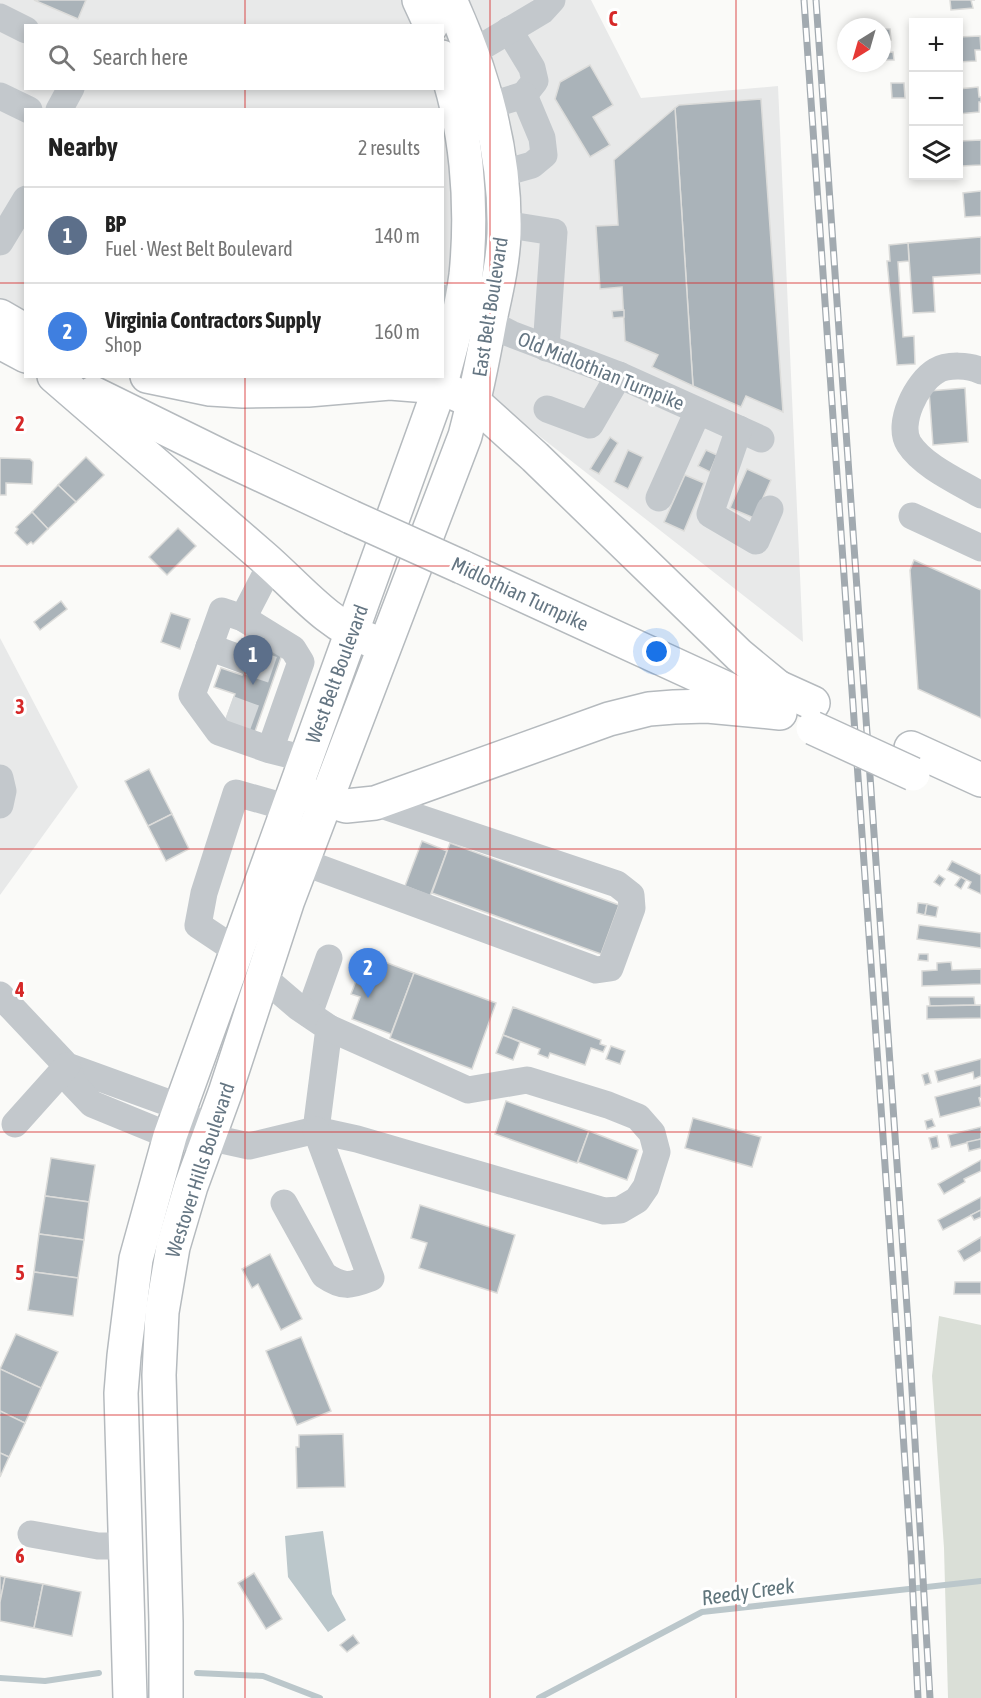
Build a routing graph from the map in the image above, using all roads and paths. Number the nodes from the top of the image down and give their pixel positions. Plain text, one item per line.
1 (419, 0) edge
2 (450, 0) edge
3 (552, 0) edge
4 (0, 17) edge
5 (430, 24) edge
6 (24, 29) edge
7 (509, 30) junction
8 (454, 58) edge
9 (70, 90) edge
10 (524, 95) junction
11 (0, 96) edge
12 (488, 106) junction
13 (25, 108) edge
14 (60, 108) edge
15 (452, 139) edge
16 (500, 174) junction
17 (24, 204) edge
18 (503, 224) junction
19 (12, 234) edge
20 (0, 316) edge
21 (450, 320) edge
22 (490, 323) junction
23 (24, 330) edge
24 (0, 342) edge
25 (546, 348) junction
26 (24, 355) edge
27 (444, 360) edge
28 (981, 370) edge
29 (619, 375) junction
30 (56, 378) edge
31 (66, 378) edge
32 (113, 378) edge
33 (157, 378) edge
34 (441, 378) edge
35 (399, 380) edge
36 (440, 387) junction
37 (474, 402) junction
38 (547, 409) dead end
39 (698, 411) junction
40 (981, 495) edge
41 (659, 498) dead end
42 (354, 508) junction
43 (770, 509) dead end
44 (912, 516) dead end
45 (390, 529) joint
46 (426, 542) joint
47 (981, 549) edge
48 (271, 564) junction
49 (243, 618) junction
50 (351, 633) junction
51 (386, 645) junction
52 (209, 647) junction
53 (247, 661) tunnel mouth
54 (287, 682) junction
55 (192, 695) junction
56 (780, 700) junction
57 (324, 707) junction
58 (229, 709) tunnel mouth
59 (269, 732) junction
60 (306, 759) junction
61 (912, 761) junction
62 (0, 778) edge
63 (981, 780) edge
64 (326, 801) junction
65 (375, 803) junction
66 (0, 805) edge
67 (981, 805) edge
68 (289, 806) junction
69 (303, 862) junction
70 (329, 958) dead end
71 (234, 959) junction
72 (263, 977) junction
73 (0, 995) edge
74 (319, 1021) junction
75 (67, 1066) junction
76 (175, 1121) junction
77 (15, 1124) dead end
78 (316, 1130) junction
79 (208, 1137) junction
80 (284, 1203) dead end
81 (31, 1534) dead end
82 (126, 1546) junction
83 (130, 1698) edge
84 (165, 1698) edge

1 - 5 main road
2 - 8 main road, East Belt Boulevard
3 - 7 street
4 - 6 street
7 - 8 street
7 - 10 street
8 - 12 main road, East Belt Boulevard
8 - 15 main road, East Belt Boulevard
9 - 14 street
10 - 12 street
10 - 16 street
11 - 13 street
12 - 16 main road, East Belt Boulevard
15 - 21 main road, East Belt Boulevard
16 - 18 main road, East Belt Boulevard
17 - 19 street
18 - 22 main road, East Belt Boulevard
18 - 25 street
20 - 23 main road
21 - 22 street, Old Midlothian Turnpike
21 - 27 main road, East Belt Boulevard
22 - 25 street, Old Midlothian Turnpike
22 - 37 main road, East Belt Boulevard
24 - 26 main road
25 - 29 street, Old Midlothian Turnpike
28 - 40 street
29 - 38 street
29 - 39 street, Old Midlothian Turnpike
30 - 48 main road
31 - 42 main road, Midlothian Turnpike
32 - 42 main road, Midlothian Turnpike
33 - 35 main road
34 - 36 main road, East Belt Boulevard
35 - 36 main road
36 - 37 main road
36 - 45 main road, East Belt Boulevard
37 - 46 main road, East Belt Boulevard
37 - 56 main road
39 - 41 street
39 - 43 street, Old Midlothian Turnpike
42 - 56 main road, Midlothian Turnpike
44 - 47 street
45 - 50 main road, West Belt Boulevard
46 - 51 main road, West Belt Boulevard
48 - 49 street
48 - 50 main road
49 - 52 street
49 - 54 street
50 - 51 main road
50 - 57 main road, West Belt Boulevard
51 - 64 main road, West Belt Boulevard
52 - 53 street
52 - 55 street
54 - 57 street
54 - 59 street
55 - 58 street
55 - 59 street
56 - 61 main road, Midlothian Turnpike
56 - 65 main road
57 - 60 main road, West Belt Boulevard
59 - 60 street
60 - 68 main road, West Belt Boulevard
61 - 63 main road, Midlothian Turnpike
61 - 67 main road, Midlothian Turnpike
62 - 66 street
64 - 65 main road
64 - 68 main road
64 - 69 main road, Westover Hills Boulevard
65 - 69 street
68 - 71 main road, Westover Hills Boulevard
68 - 71 street
69 - 72 main road, Westover Hills Boulevard
70 - 74 street
71 - 72 street
71 - 76 main road, Westover Hills Boulevard
72 - 74 street
72 - 79 main road, Westover Hills Boulevard
73 - 75 street
74 - 78 street
74 - 78 street
75 - 76 street
75 - 77 street
76 - 79 street
76 - 82 main road, Westover Hills Boulevard
78 - 79 street
78 - 80 street
79 - 84 main road, Westover Hills Boulevard
81 - 82 street
82 - 83 main road, Westover Hills Boulevard

